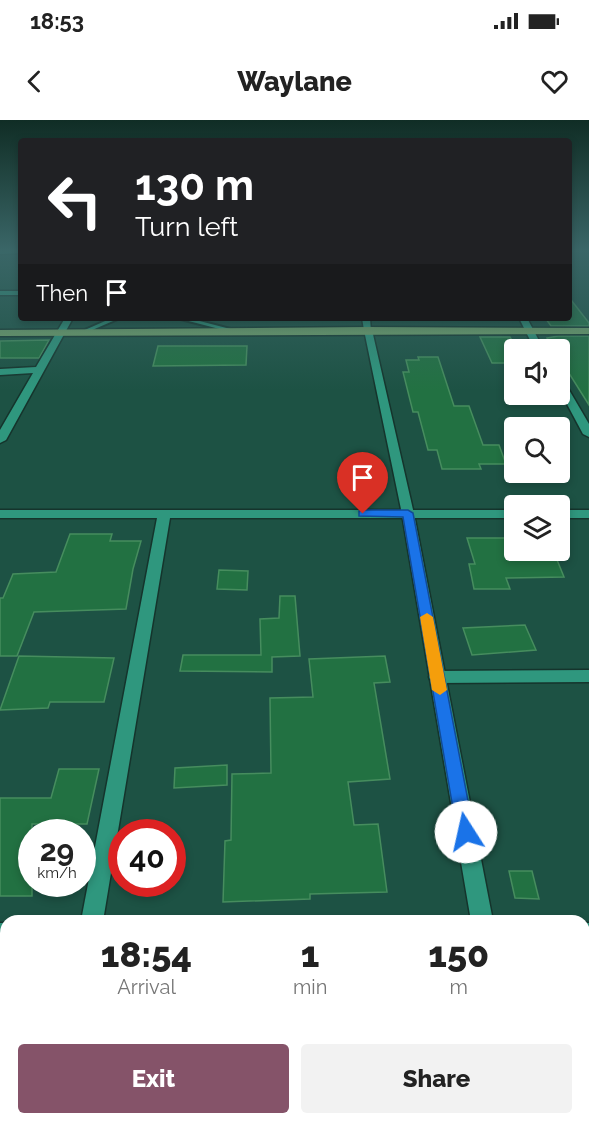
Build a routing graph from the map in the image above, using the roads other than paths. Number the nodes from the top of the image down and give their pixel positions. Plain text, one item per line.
1 (67, 321) edge
2 (110, 321) edge
3 (193, 321) edge
4 (525, 321) edge
5 (367, 324) edge
6 (236, 331) junction
7 (530, 331) junction
8 (589, 331) edge
9 (0, 333) edge
10 (60, 333) junction
11 (81, 333) junction
12 (534, 339) edge
13 (38, 370) junction
14 (0, 372) edge
15 (570, 401) edge
16 (589, 434) edge
17 (0, 440) edge
18 (408, 513) junction
19 (0, 514) edge
20 (164, 514) junction
21 (504, 514) edge
22 (570, 514) edge
23 (589, 514) edge
24 (589, 676) edge
25 (437, 677) junction
26 (93, 915) edge
27 (481, 915) edge

1 - 10 street
2 - 11 lane
3 - 6 lane
4 - 7 street
5 - 6 main road
5 - 7 main road
5 - 18 street
6 - 11 main road
7 - 8 main road
7 - 12 street
9 - 10 main road
10 - 11 main road
10 - 13 street
13 - 14 street
13 - 17 street
15 - 16 street
18 - 20 street
18 - 21 street
18 - 25 street
19 - 20 street
20 - 26 street
22 - 23 street
24 - 25 street
25 - 27 street

